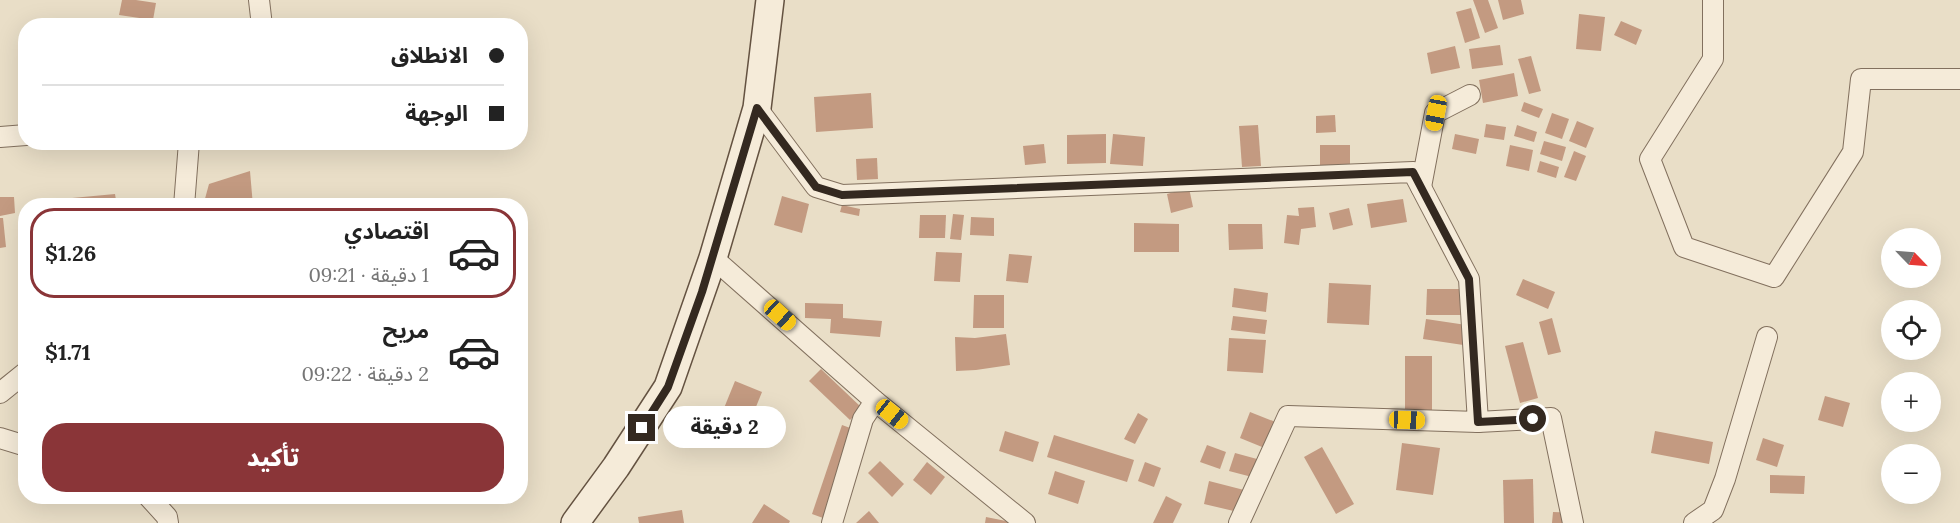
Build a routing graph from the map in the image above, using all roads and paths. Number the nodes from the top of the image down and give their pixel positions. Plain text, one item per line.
1 (259, 0) edge
2 (770, 0) edge
3 (1713, 0) edge
4 (261, 18) edge
5 (1960, 79) edge
6 (1470, 95) dead end
7 (757, 108) junction
8 (18, 136) edge
9 (0, 137) edge
10 (188, 150) edge
11 (1421, 187) junction
12 (185, 198) edge
13 (713, 258) junction
14 (1767, 337) dead end
15 (18, 378) edge
16 (0, 393) edge
17 (875, 401) junction
18 (1478, 422) junction
19 (0, 438) edge
20 (18, 444) edge
21 (155, 504) edge
22 (168, 523) edge
23 (574, 523) edge
24 (832, 523) edge
25 (1025, 523) edge
26 (1239, 523) edge
27 (1573, 523) edge
28 (1694, 523) edge

1 - 4 street
2 - 7 street
3 - 5 street
6 - 11 street
7 - 11 street
7 - 13 street
8 - 9 street
10 - 12 street
11 - 18 street
13 - 17 street
13 - 23 street
14 - 28 street
15 - 16 street
17 - 24 street
17 - 25 street
18 - 26 street
18 - 27 street
19 - 20 street
21 - 22 street

